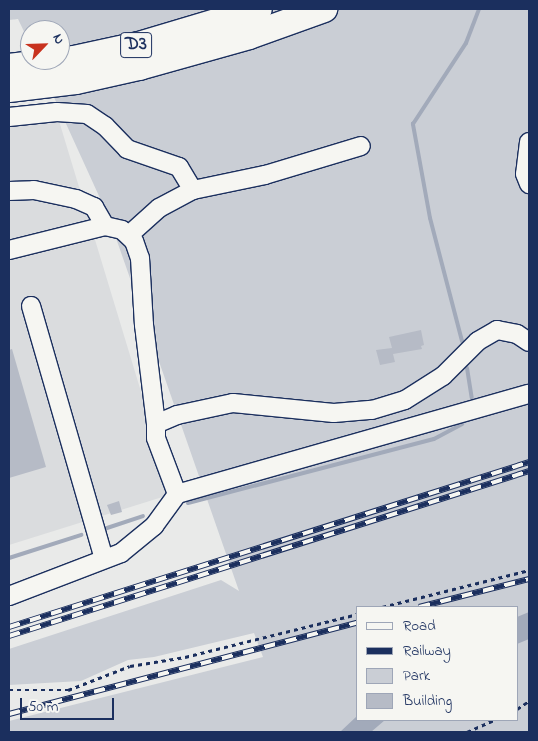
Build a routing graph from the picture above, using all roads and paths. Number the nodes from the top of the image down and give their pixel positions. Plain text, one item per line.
1 (259, 9) edge
2 (324, 9) edge
3 (9, 67) edge
4 (9, 89) edge
5 (9, 117) edge
6 (529, 142) edge
7 (361, 146) dead end
8 (529, 184) edge
9 (193, 190) junction
10 (9, 191) edge
11 (105, 226) junction
12 (129, 235) junction
13 (9, 250) edge
14 (31, 306) dead end
15 (529, 342) edge
16 (529, 394) edge
17 (156, 424) junction
18 (178, 494) junction
19 (104, 559) junction
20 (529, 570) edge
21 (9, 596) edge
22 (386, 606) edge
23 (356, 614) edge
24 (9, 690) edge
25 (529, 701) edge
26 (518, 708) edge
27 (492, 721) edge
28 (467, 732) edge

1 - 3 highway, D3
2 - 4 highway, D3
5 - 9 street
6 - 8 street
7 - 9 street
9 - 12 street
10 - 11 street
11 - 12 street
11 - 13 street
12 - 17 street
14 - 19 street
15 - 17 street
16 - 18 street
17 - 18 street
18 - 19 street
19 - 21 street
20 - 22 path
23 - 24 path
25 - 26 path
27 - 28 path

